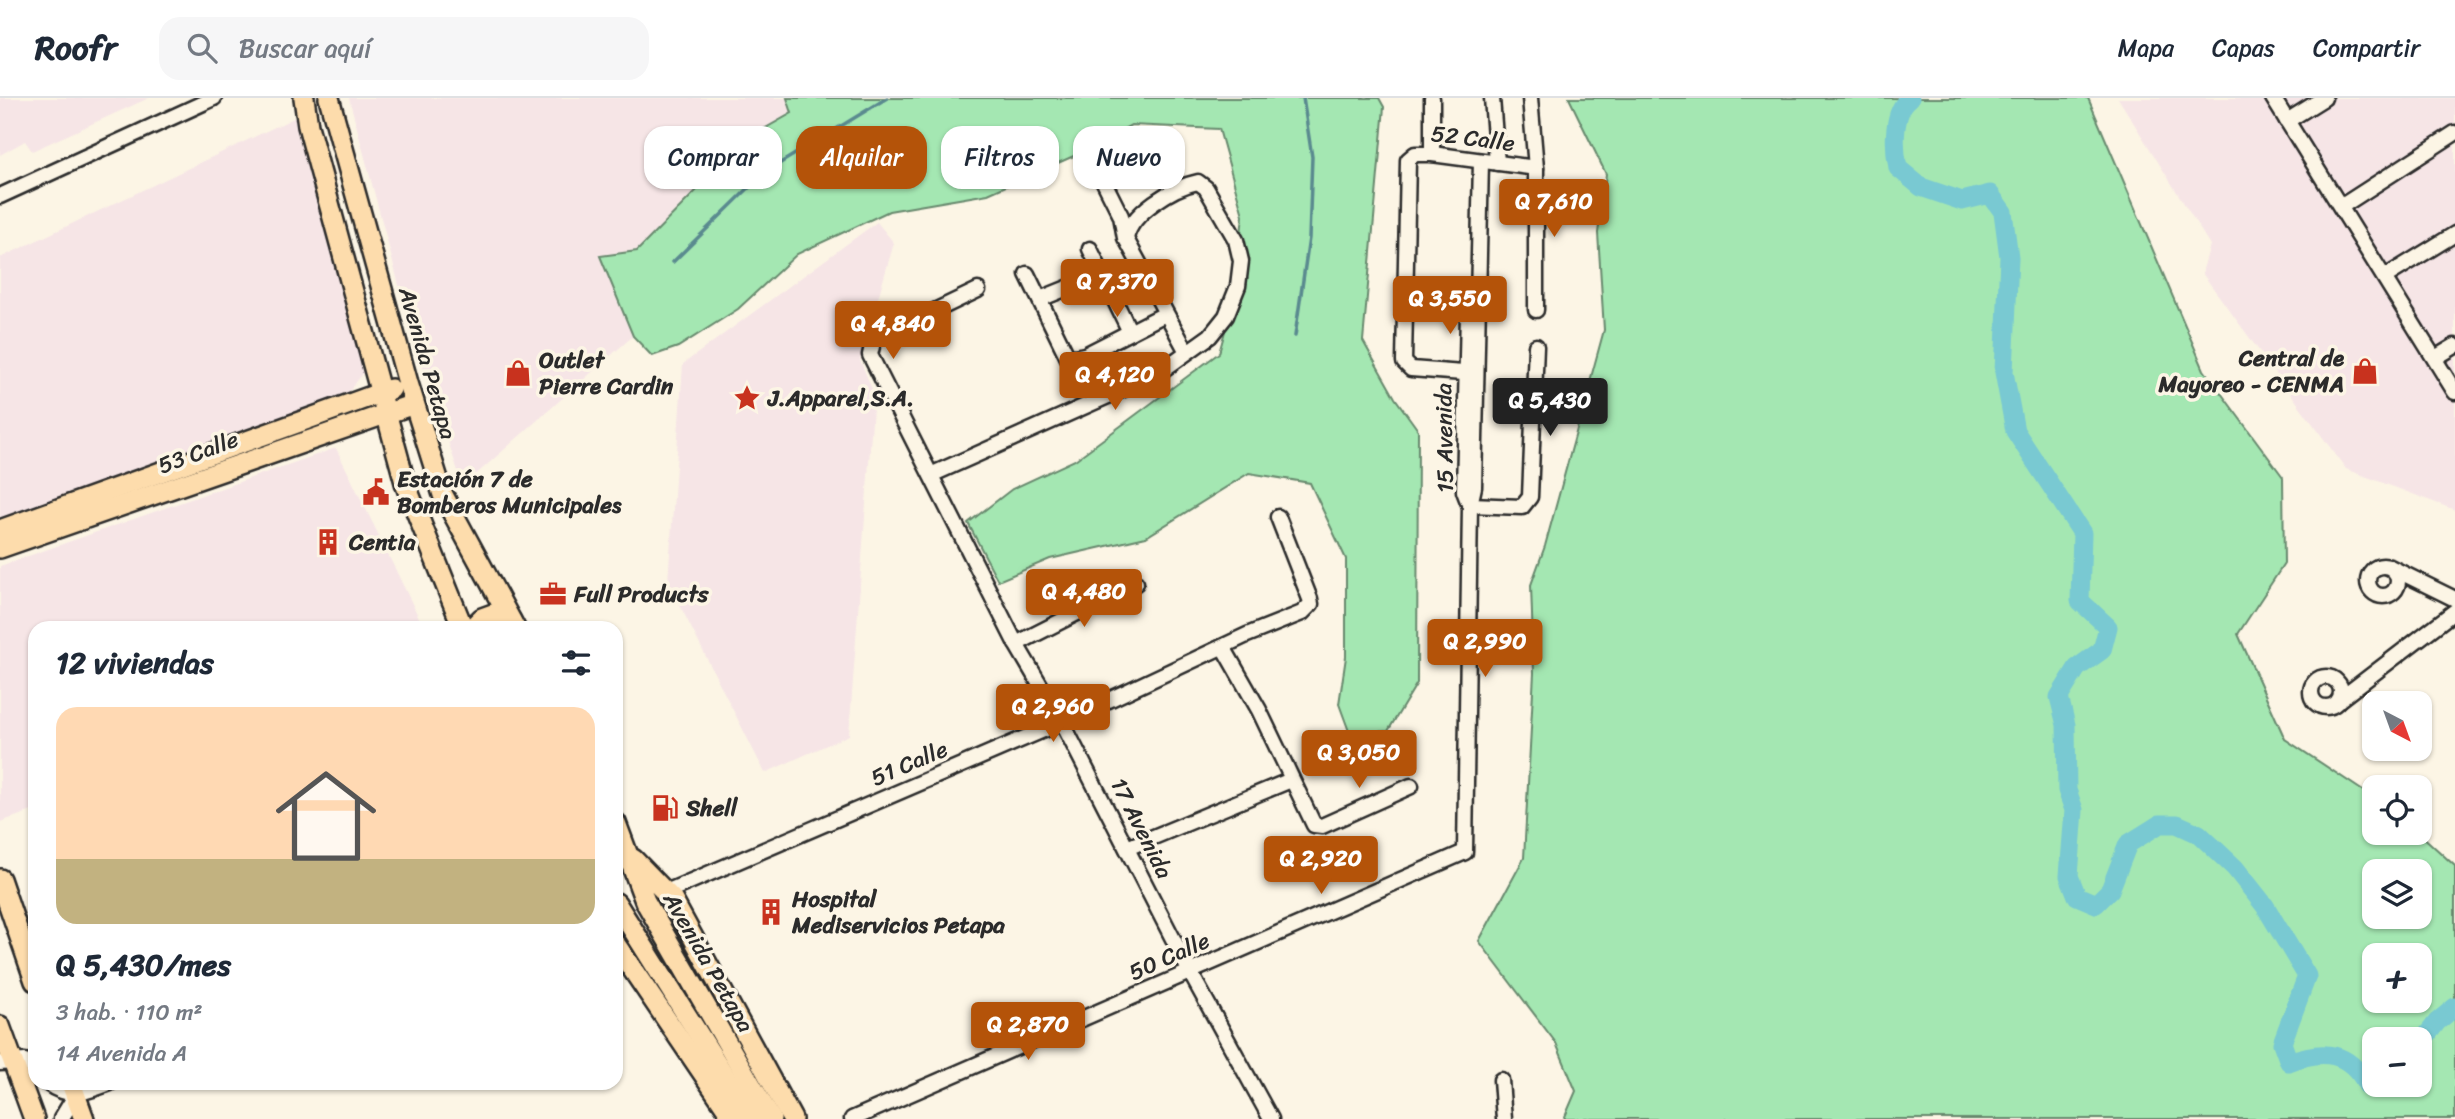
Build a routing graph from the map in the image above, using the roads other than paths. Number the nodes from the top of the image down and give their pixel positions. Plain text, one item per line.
1 (214, 98) edge
2 (304, 98) edge
3 (329, 98) edge
4 (1432, 98) edge
5 (1492, 98) edge
6 (1530, 98) edge
7 (2273, 98) edge
8 (2324, 98) edge
9 (2287, 121) junction
10 (2455, 133) edge
11 (1432, 154) junction
12 (1476, 160) junction
13 (1497, 163) junction
14 (1536, 168) junction
15 (1108, 189) edge
16 (0, 195) edge
17 (2342, 206) junction
18 (2455, 234) edge
19 (1126, 239) junction
20 (1090, 248) dead end
21 (1027, 274) dead end
22 (1102, 274) junction
23 (2385, 277) junction
24 (978, 290) dead end
25 (1040, 299) junction
26 (1536, 310) dead end
27 (1165, 314) junction
28 (1130, 332) junction
29 (1536, 346) dead end
30 (2455, 346) edge
31 (1187, 352) junction
32 (1085, 355) junction
33 (2435, 358) junction
34 (1471, 374) junction
35 (408, 383) junction
36 (2455, 392) edge
37 (1107, 396) junction
38 (382, 402) junction
39 (414, 404) junction
40 (933, 474) junction
41 (1470, 505) junction
42 (1278, 517) dead end
43 (0, 530) edge
44 (0, 548) edge
45 (2390, 567) dead end
46 (1136, 583) dead end
47 (2455, 599) edge
48 (2455, 611) edge
49 (460, 621) edge
50 (479, 621) edge
51 (507, 621) edge
52 (511, 621) edge
53 (1016, 644) junction
54 (1223, 647) junction
55 (2339, 700) dead end
56 (1062, 722) junction
57 (1292, 780) junction
58 (1411, 786) dead end
59 (623, 839) edge
60 (1127, 848) junction
61 (1465, 852) joint
62 (631, 858) junction
63 (0, 879) edge
64 (666, 892) junction
65 (651, 908) dead end
66 (623, 914) edge
67 (625, 923) dead end
68 (623, 955) edge
69 (28, 961) edge
70 (1190, 972) junction
71 (0, 1027) edge
72 (6, 1062) edge
73 (28, 1064) edge
74 (1501, 1080) dead end
75 (73, 1090) edge
76 (73, 1090) edge
77 (734, 1117) edge
78 (34, 1119) edge
79 (61, 1119) edge
80 (84, 1119) edge
81 (752, 1119) edge
82 (771, 1119) edge
83 (783, 1119) edge
84 (792, 1119) edge
85 (852, 1119) edge
86 (1271, 1119) edge
87 (1504, 1119) edge

1 - 16 street
2 - 38 main road
3 - 35 main road, Avenida Petapa
4 - 11 street
5 - 13 street
6 - 14 street
7 - 9 street
8 - 9 street
9 - 17 street
10 - 17 street
11 - 12 street, 52 Calle
11 - 34 street, 52 Calle
12 - 13 street, 52 Calle
12 - 34 street, 15 Avenida
13 - 14 street, 52 Calle
14 - 26 street
15 - 19 street
17 - 23 street
18 - 23 street
19 - 27 street
19 - 31 street
20 - 22 street
21 - 25 street
22 - 25 street
22 - 28 street
23 - 33 street
24 - 40 street, 17 Avenida
25 - 32 street
27 - 28 street
27 - 31 street
28 - 32 street
29 - 41 street
30 - 33 street
31 - 37 street
32 - 37 street
33 - 36 street
34 - 41 street, 15 Avenida
35 - 38 main road, 53 Calle
35 - 39 main road, Avenida Petapa
37 - 40 street
38 - 39 main road, 53 Calle
38 - 43 main road, 53 Calle
38 - 44 main road, 53 Calle
38 - 49 main road
39 - 52 main road, Avenida Petapa
40 - 53 street, 17 Avenida
41 - 61 street, 15 Avenida
42 - 54 street, 51 Calle
45 - 47 street
46 - 53 street
48 - 55 street
50 - 51 main road
53 - 56 street, 17 Avenida
54 - 56 street, 51 Calle
54 - 57 street
56 - 60 street, 17 Avenida
56 - 64 street, 51 Calle
57 - 58 street
57 - 60 street
59 - 62 main road, Avenida Petapa
60 - 70 street, 17 Avenida
61 - 70 street, 50 Calle
62 - 64 main road
62 - 82 main road, Avenida Petapa
63 - 69 main road
64 - 84 main road
65 - 83 main road
66 - 81 main road, Avenida Petapa
67 - 77 main road
68 - 77 main road
70 - 85 street, 50 Calle
70 - 86 street, 17 Avenida
71 - 72 main road
72 - 73 street
72 - 78 main road
74 - 87 street
75 - 79 street
76 - 80 main road

